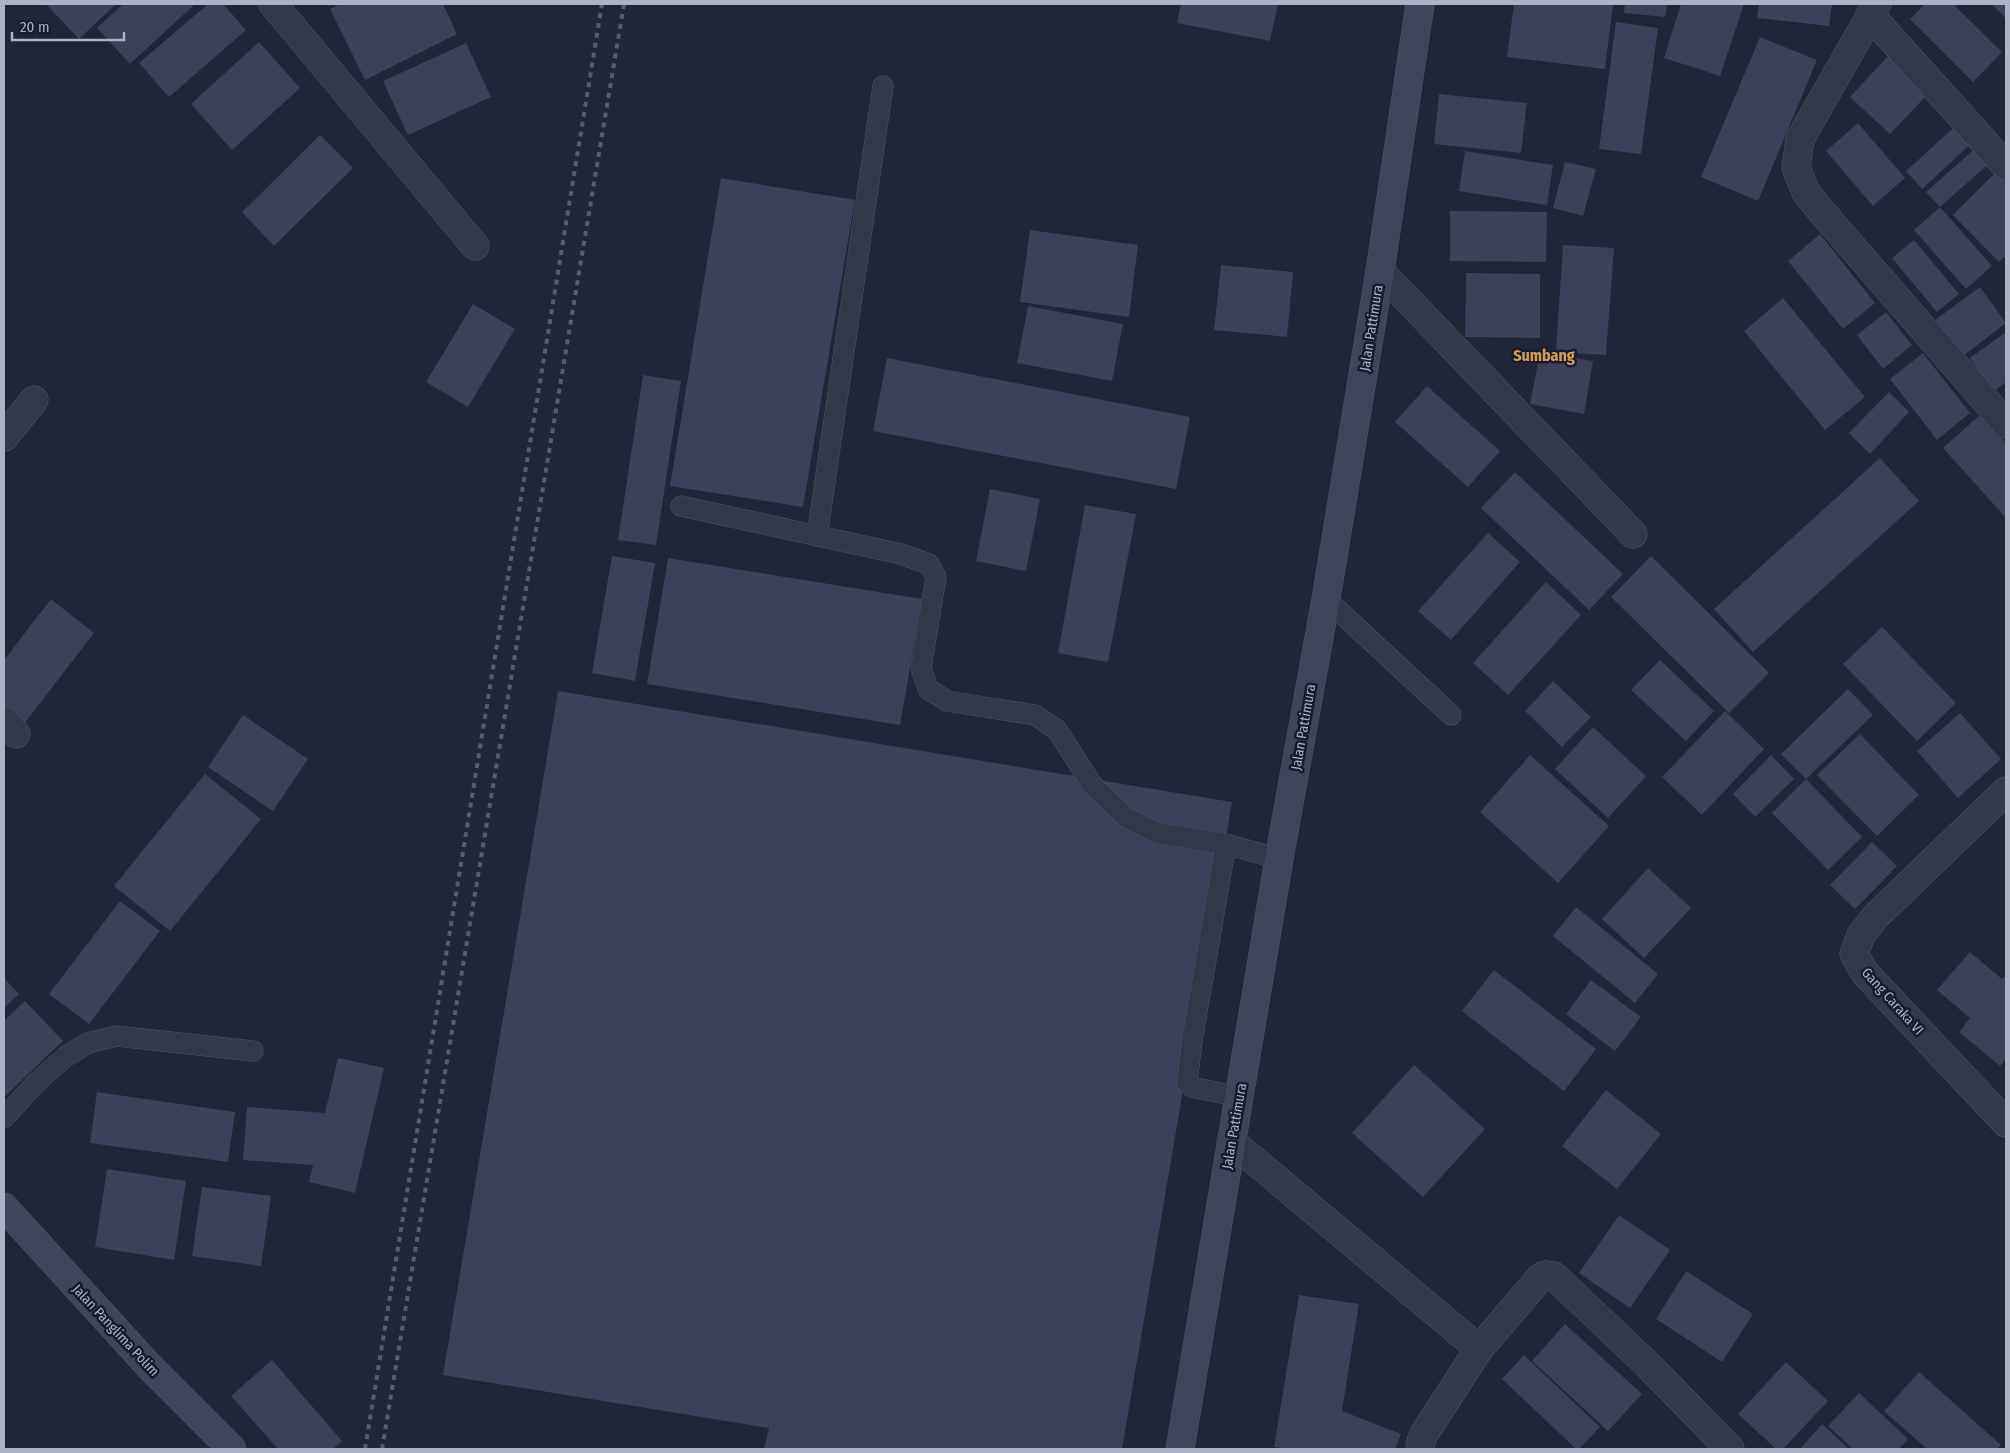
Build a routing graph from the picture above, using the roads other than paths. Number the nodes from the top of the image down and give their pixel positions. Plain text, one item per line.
1 (274, 4) edge
2 (1420, 4) edge
3 (1873, 9) edge
4 (883, 86) dead end
5 (2006, 166) edge
6 (475, 246) dead end
7 (1380, 271) junction
8 (34, 400) dead end
9 (2006, 424) edge
10 (4, 437) edge
11 (681, 506) dead end
12 (1633, 534) dead end
13 (817, 536) junction
14 (1326, 599) junction
15 (1451, 715) dead end
16 (2006, 791) edge
17 (1226, 844) junction
18 (1279, 859) junction
19 (253, 1051) dead end
20 (1240, 1097) junction
21 (4, 1118) edge
22 (2006, 1123) edge
23 (1232, 1141) junction
24 (4, 1206) edge
25 (1479, 1349) junction
26 (232, 1449) edge
27 (1180, 1449) edge
28 (1420, 1449) edge
29 (1730, 1449) edge

1 - 6 street
2 - 7 street, Jalan Pattimura
3 - 5 street
3 - 9 street
4 - 13 lane
7 - 12 street
7 - 14 street, Jalan Pattimura
8 - 10 street
11 - 13 lane
13 - 17 lane
14 - 15 lane
14 - 18 street, Jalan Pattimura
16 - 22 street, Gang Caraka VI
17 - 18 lane
17 - 20 lane
18 - 20 street, Jalan Pattimura
19 - 21 lane
20 - 23 street, Jalan Pattimura
23 - 25 street
23 - 27 street, Jalan Pattimura
24 - 26 street, Jalan Panglima Polim
25 - 28 street
25 - 29 street

